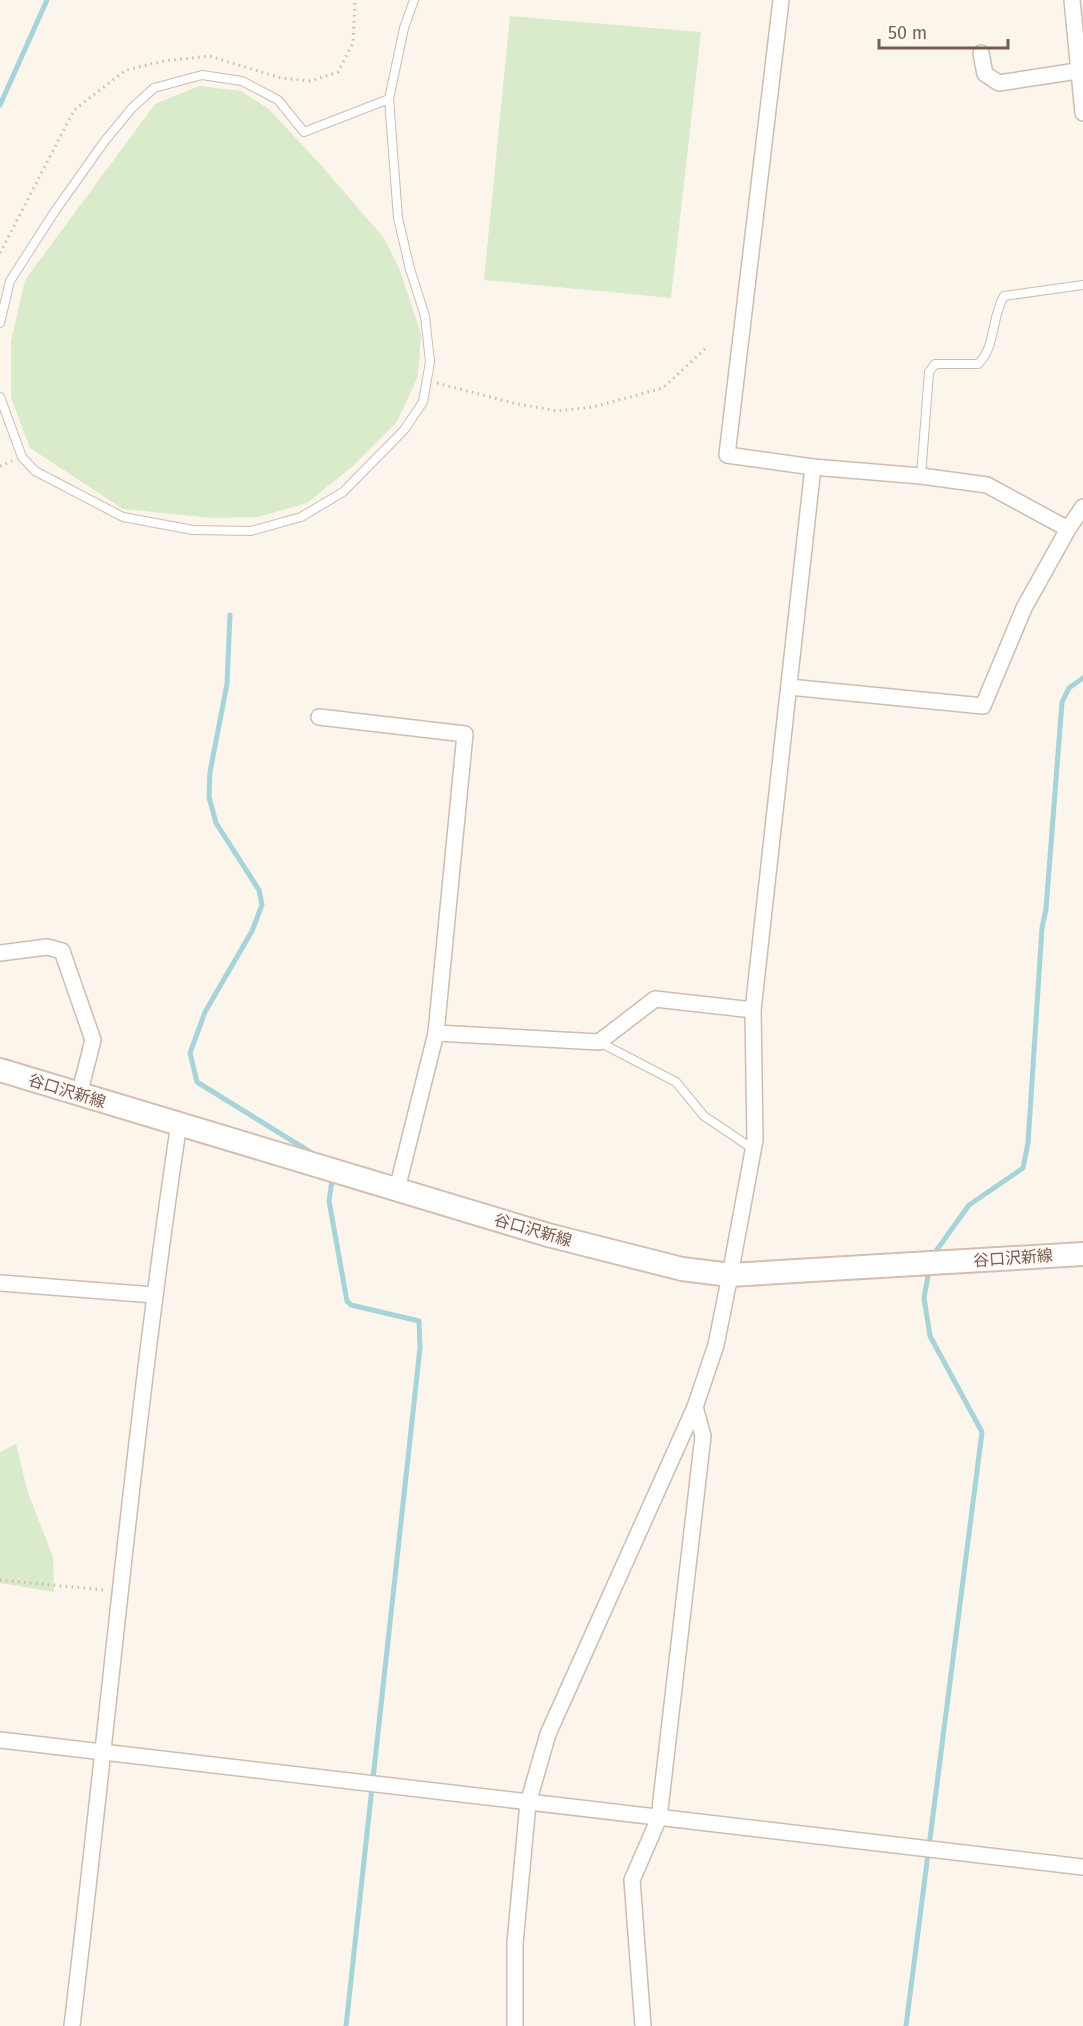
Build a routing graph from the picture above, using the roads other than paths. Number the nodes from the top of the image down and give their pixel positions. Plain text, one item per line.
1 (414, 0) edge
2 (781, 0) edge
3 (1072, 0) edge
4 (981, 53) dead end
5 (1077, 71) junction
6 (389, 99) junction
7 (1083, 113) edge
8 (1083, 285) edge
9 (0, 323) edge
10 (0, 397) edge
11 (813, 467) junction
12 (921, 476) junction
13 (1083, 510) edge
14 (1068, 529) junction
15 (789, 687) junction
16 (319, 717) dead end
17 (0, 953) edge
18 (753, 1010) junction
19 (436, 1033) junction
20 (599, 1042) junction
21 (0, 1070) edge
22 (79, 1095) junction
23 (179, 1124) junction
24 (753, 1149) junction
25 (397, 1189) junction
26 (1083, 1254) edge
27 (730, 1275) junction
28 (0, 1283) edge
29 (154, 1295) junction
30 (695, 1407) junction
31 (0, 1740) edge
32 (105, 1753) junction
33 (528, 1803) junction
34 (659, 1818) junction
35 (1083, 1867) edge
36 (72, 2026) edge
37 (514, 2026) edge
38 (643, 2026) edge

1 - 6 lane
2 - 11 street
3 - 5 street
4 - 5 street
5 - 7 street
6 - 9 lane
6 - 10 lane
8 - 12 lane
11 - 12 street
11 - 15 street
12 - 14 street
13 - 14 street
14 - 15 street
15 - 18 street
16 - 19 street
17 - 22 street
18 - 20 street
18 - 24 street
19 - 20 street
19 - 25 street
20 - 24 lane
21 - 22 main road, 谷口沢新線
22 - 23 main road, 谷口沢新線
23 - 25 main road, 谷口沢新線
23 - 29 street
24 - 27 street
25 - 27 main road, 谷口沢新線
26 - 27 main road, 谷口沢新線
27 - 30 street
28 - 29 street
29 - 32 street
30 - 33 street
30 - 34 street
31 - 32 street
32 - 33 street
32 - 36 street
33 - 34 street
33 - 37 street
34 - 35 street
34 - 38 street

